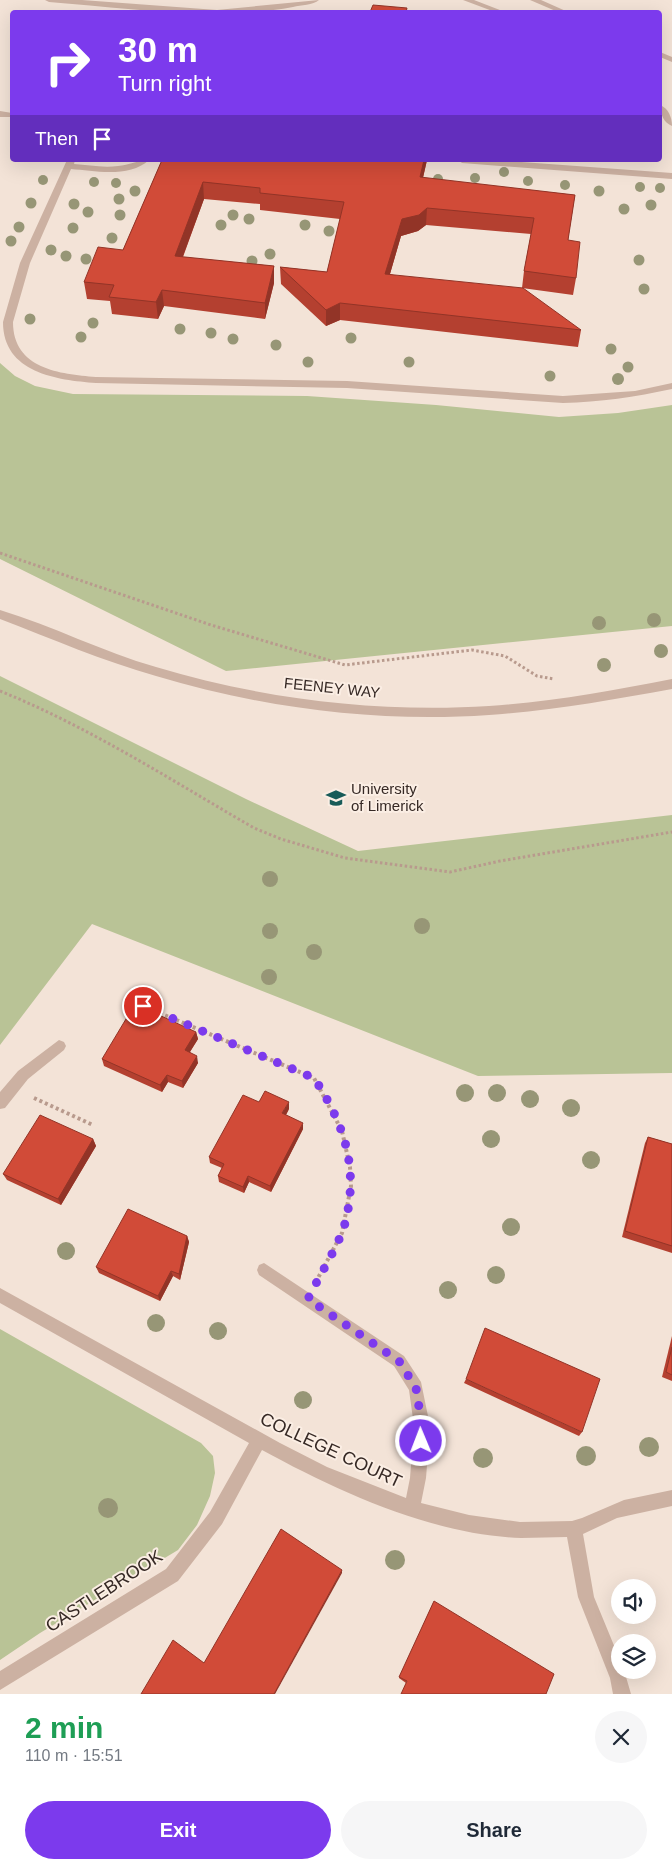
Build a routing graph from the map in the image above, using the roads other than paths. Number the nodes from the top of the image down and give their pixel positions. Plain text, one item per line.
1 (49, 0) edge
2 (315, 0) edge
3 (468, 0) edge
4 (534, 0) edge
5 (144, 10) edge
6 (241, 10) edge
7 (496, 10) edge
8 (559, 10) edge
9 (662, 112) edge
10 (672, 123) edge
11 (142, 162) edge
12 (488, 162) edge
13 (70, 163) edge
14 (672, 176) edge
15 (672, 386) edge
16 (0, 614) edge
17 (672, 684) edge
18 (59, 1046) dead end
19 (0, 1103) edge
20 (264, 1270) dead end
21 (0, 1295) edge
22 (259, 1441) junction
23 (672, 1498) edge
24 (412, 1509) junction
25 (574, 1529) junction
26 (0, 1681) edge
27 (622, 1694) edge

1 - 5 street
2 - 6 street
3 - 7 street
4 - 8 street
9 - 10 street
11 - 13 street
12 - 14 street
13 - 15 street
16 - 17 street, FEENEY WAY
18 - 19 street
20 - 24 street
21 - 22 street, COLLEGE COURT
22 - 24 street, COLLEGE COURT
22 - 26 street, CASTLEBROOK
23 - 25 street, COLLEGE COURT
24 - 25 street, COLLEGE COURT
25 - 27 street

